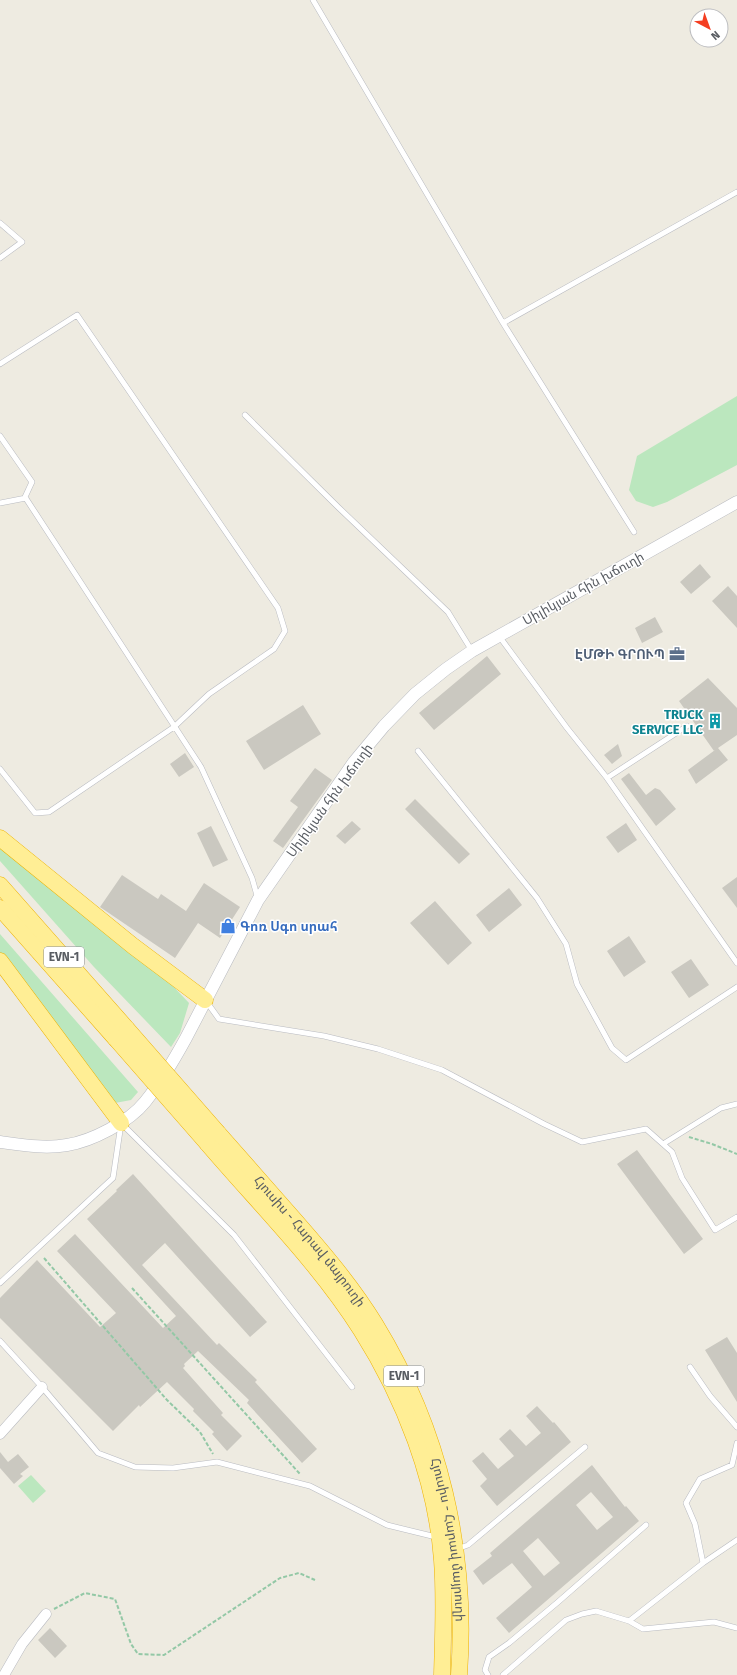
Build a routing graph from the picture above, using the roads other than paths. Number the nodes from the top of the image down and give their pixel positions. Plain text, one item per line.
1 (313, 0) edge
2 (737, 192) edge
3 (0, 223) edge
4 (0, 258) edge
5 (503, 323) junction
6 (0, 364) edge
7 (245, 415) dead end
8 (0, 436) edge
9 (26, 498) junction
10 (737, 502) edge
11 (0, 503) edge
12 (634, 532) dead end
13 (499, 635) junction
14 (472, 651) junction
15 (687, 726) dead end
16 (174, 727) junction
17 (418, 751) dead end
18 (0, 769) edge
19 (606, 778) junction
20 (0, 838) edge
21 (0, 885) edge
22 (258, 900) junction
23 (0, 908) edge
24 (0, 961) edge
25 (737, 963) edge
26 (737, 987) edge
27 (205, 1000) junction
28 (121, 1034) junction
29 (737, 1104) edge
30 (121, 1123) junction
31 (0, 1142) edge
32 (663, 1144) junction
33 (229, 1157) junction
34 (737, 1217) edge
35 (0, 1283) edge
36 (0, 1341) edge
37 (690, 1367) dead end
38 (42, 1387) junction
39 (352, 1387) dead end
40 (737, 1427) edge
41 (0, 1434) edge
42 (737, 1443) edge
43 (585, 1447) dead end
44 (646, 1525) dead end
45 (439, 1538) junction
46 (737, 1540) edge
47 (456, 1549) junction
48 (703, 1563) junction
49 (46, 1614) road end
50 (629, 1621) junction
51 (737, 1628) edge
52 (443, 1637) junction
53 (4, 1675) edge
54 (434, 1675) edge
55 (442, 1675) edge
56 (459, 1675) edge
57 (488, 1675) edge
58 (503, 1675) edge

1 - 5 lane
2 - 5 lane
3 - 4 lane
5 - 12 lane
6 - 16 lane
7 - 14 lane
8 - 9 lane
9 - 11 lane
9 - 16 lane
10 - 13 street, Սիլիկյան հին խճուղի
13 - 14 street, Սիլիկյան հին խճուղի
13 - 19 lane
14 - 22 street, Սիլիկյան հին խճուղի
15 - 19 lane
16 - 18 lane
16 - 22 lane
17 - 26 lane
19 - 25 lane
20 - 27 highway
21 - 28 highway, Հյուսիս - Հարավ մայրուղի / EVN-1
22 - 27 street, Սիլիկյան հին խճուղի
23 - 28 highway, Հյուսիս - Հարավ մայրուղի / EVN-1
24 - 30 highway
27 - 30 street, Սիլիկյան հին խճուղի
27 - 32 lane
28 - 33 highway, Հյուսիս - Հարավ մայրուղի / EVN-1, bridge
29 - 32 lane
30 - 31 street, Սիլիկյան հին խճուղի
30 - 35 lane
30 - 39 lane
32 - 34 lane
33 - 45 highway, Հյուսիս - Հարավ մայրուղի / EVN-1
33 - 47 highway, Հյուսիս - Հարավ մայրուղի / EVN-1
36 - 38 lane
37 - 40 lane
38 - 41 street
38 - 45 lane
42 - 48 lane
43 - 47 lane
44 - 57 lane
45 - 52 highway, Հյուսիս - Հարավ մայրուղի / EVN-1
46 - 48 lane
47 - 56 highway, Հյուսիս - Հարավ մայրուղի / EVN-1
48 - 50 lane
49 - 53 street
50 - 51 lane
50 - 58 lane
52 - 54 highway
52 - 55 highway, Հյուսիս - Հարավ մայրուղի / EVN-1

